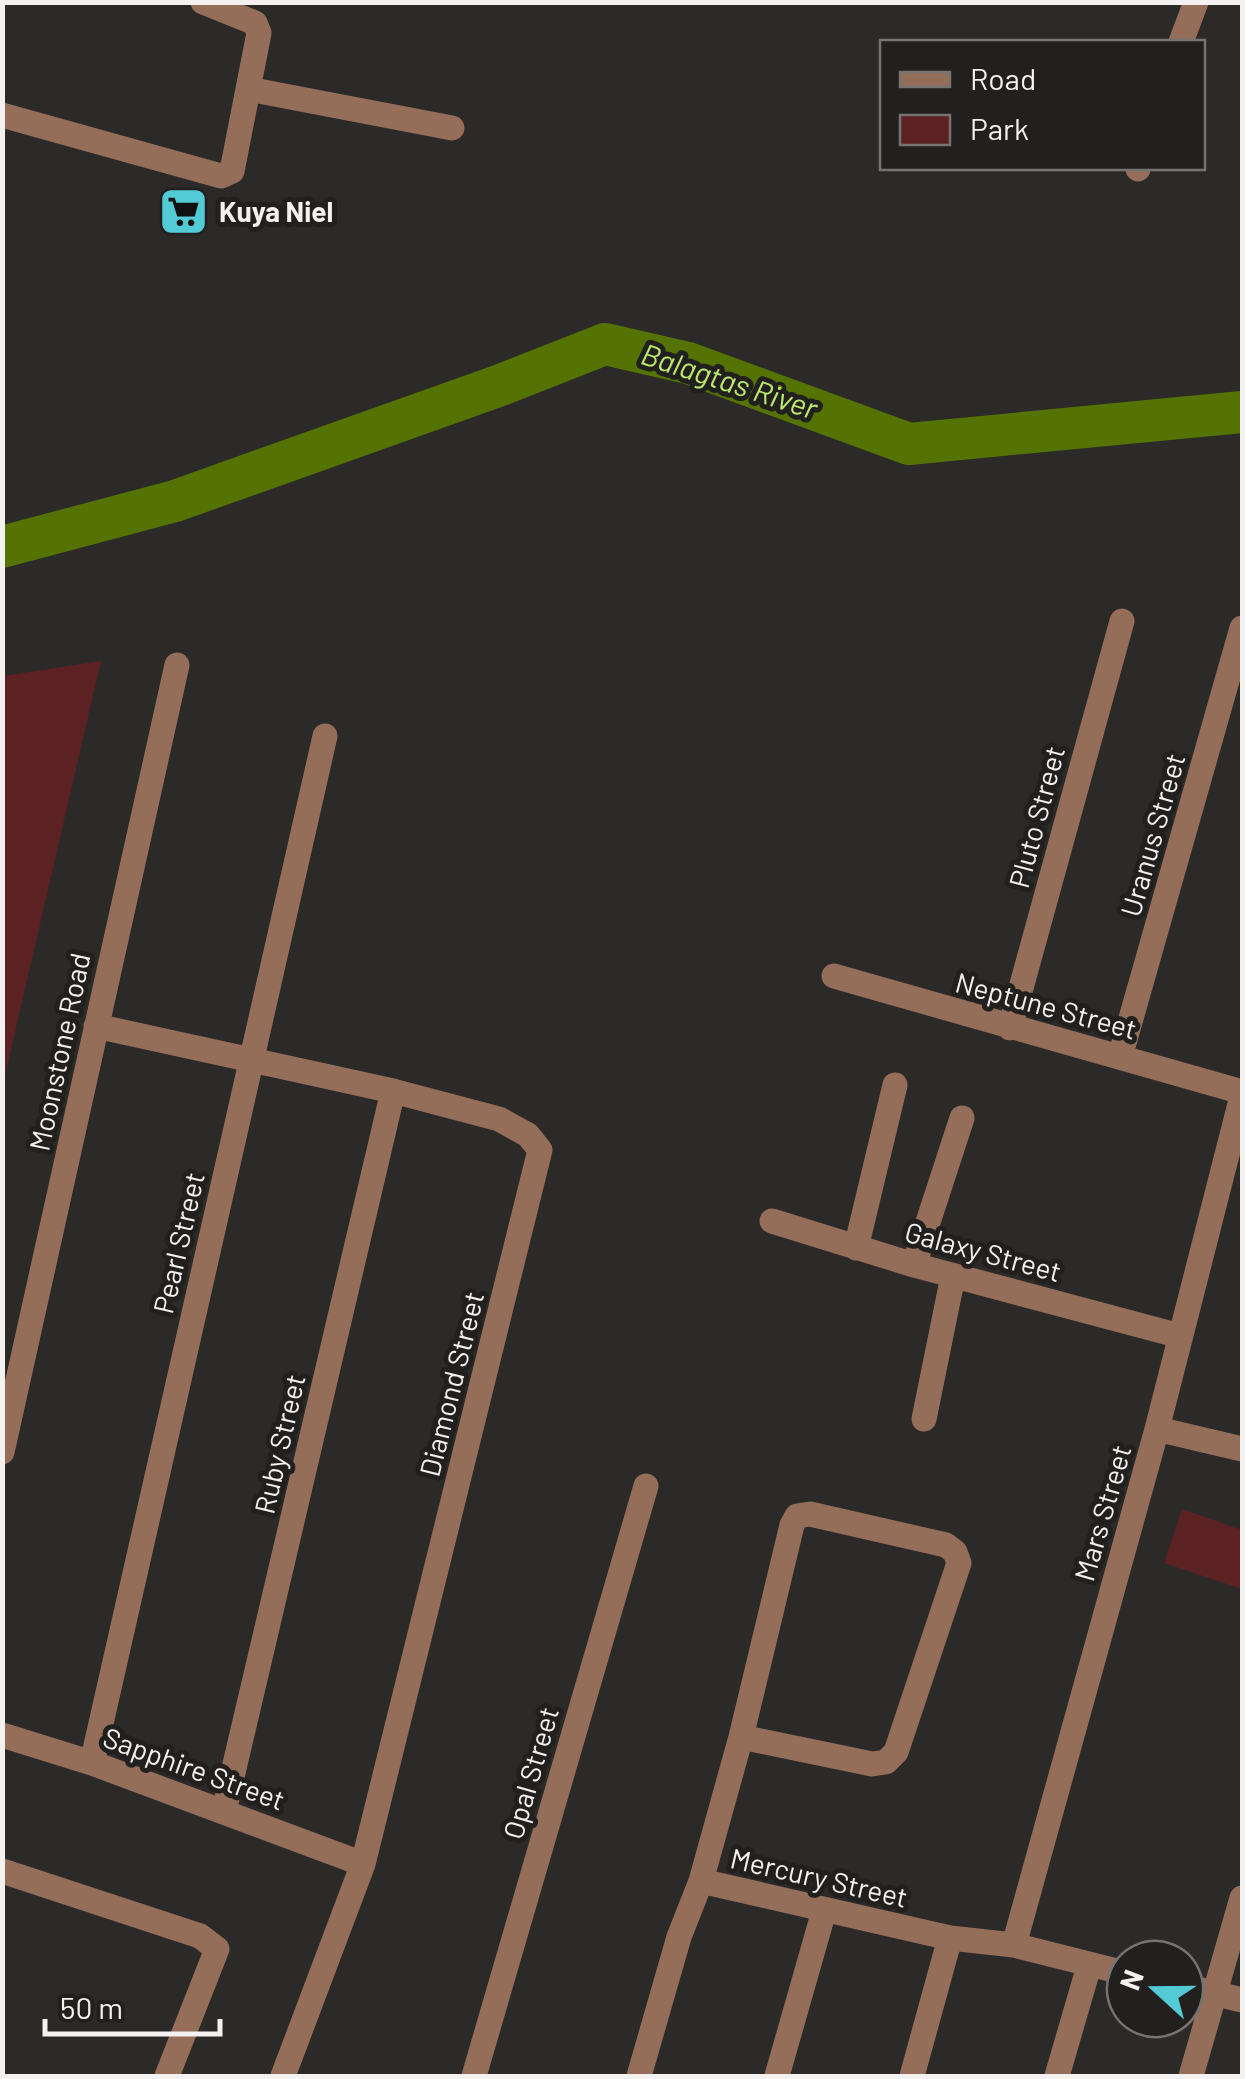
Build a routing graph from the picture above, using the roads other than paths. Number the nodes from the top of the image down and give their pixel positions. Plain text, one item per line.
1 (203, 2) edge
2 (1196, 2) edge
3 (1183, 40) edge
4 (248, 89) junction
5 (2, 114) edge
6 (452, 128) dead end
7 (1122, 621) dead end
8 (1242, 628) edge
9 (177, 665) dead end
10 (325, 736) dead end
11 (834, 976) dead end
12 (96, 1026) junction
13 (1010, 1028) junction
14 (1120, 1057) junction
15 (251, 1062) junction
16 (895, 1085) dead end
17 (393, 1091) junction
18 (1242, 1094) edge
19 (962, 1118) dead end
20 (772, 1221) dead end
21 (856, 1248) junction
22 (914, 1266) junction
23 (953, 1276) junction
24 (1180, 1336) junction
25 (924, 1419) dead end
26 (1157, 1430) junction
27 (1242, 1449) edge
28 (2, 1452) edge
29 (646, 1486) dead end
30 (2, 1734) edge
31 (741, 1737) junction
32 (92, 1763) junction
33 (224, 1812) junction
34 (362, 1864) junction
35 (2, 1871) edge
36 (701, 1881) junction
37 (1242, 1898) edge
38 (824, 1912) junction
39 (950, 1938) junction
40 (1014, 1945) junction
41 (1089, 1966) junction
42 (1105, 1969) edge
43 (1205, 1990) edge
44 (1214, 1992) junction
45 (1242, 2000) edge
46 (168, 2076) edge
47 (283, 2076) edge
48 (474, 2076) edge
49 (639, 2076) edge
50 (777, 2076) edge
51 (912, 2076) edge
52 (1057, 2076) edge
53 (1192, 2076) edge

1 - 4 street
2 - 3 street
4 - 5 street
4 - 6 street
7 - 13 street, Pluto Street
8 - 14 street, Uranus Street
9 - 12 street, Moonstone Road
10 - 15 street, Pearl Street
11 - 13 street, Neptune Street
12 - 15 street, Diamond Street
12 - 28 street, Moonstone Road
13 - 14 street, Neptune Street
14 - 18 street, Neptune Street
15 - 17 street, Diamond Street
15 - 32 street, Pearl Street
16 - 21 street
17 - 33 street, Ruby Street
17 - 34 street, Diamond Street
18 - 24 street, Mars Street
19 - 22 street
20 - 21 street, Galaxy Street
21 - 22 street, Galaxy Street
22 - 23 street, Galaxy Street
23 - 24 street, Galaxy Street
23 - 25 street
24 - 26 street, Mars Street
26 - 27 street
26 - 40 street, Mars Street
29 - 48 street, Opal Street
30 - 32 street, Sapphire Street
31 - 31 street
31 - 36 street
32 - 33 street, Sapphire Street
33 - 34 street, Sapphire Street
34 - 47 street, Diamond Street
35 - 46 street
36 - 38 street, Mercury Street
36 - 49 street, Mercury Street
37 - 44 street
38 - 39 street, Mercury Street
38 - 50 street
39 - 40 street, Mercury Street
39 - 51 street
40 - 41 street, Mercury Street
41 - 42 street, Mercury Street
41 - 52 street
43 - 44 street
44 - 45 street
44 - 53 street

